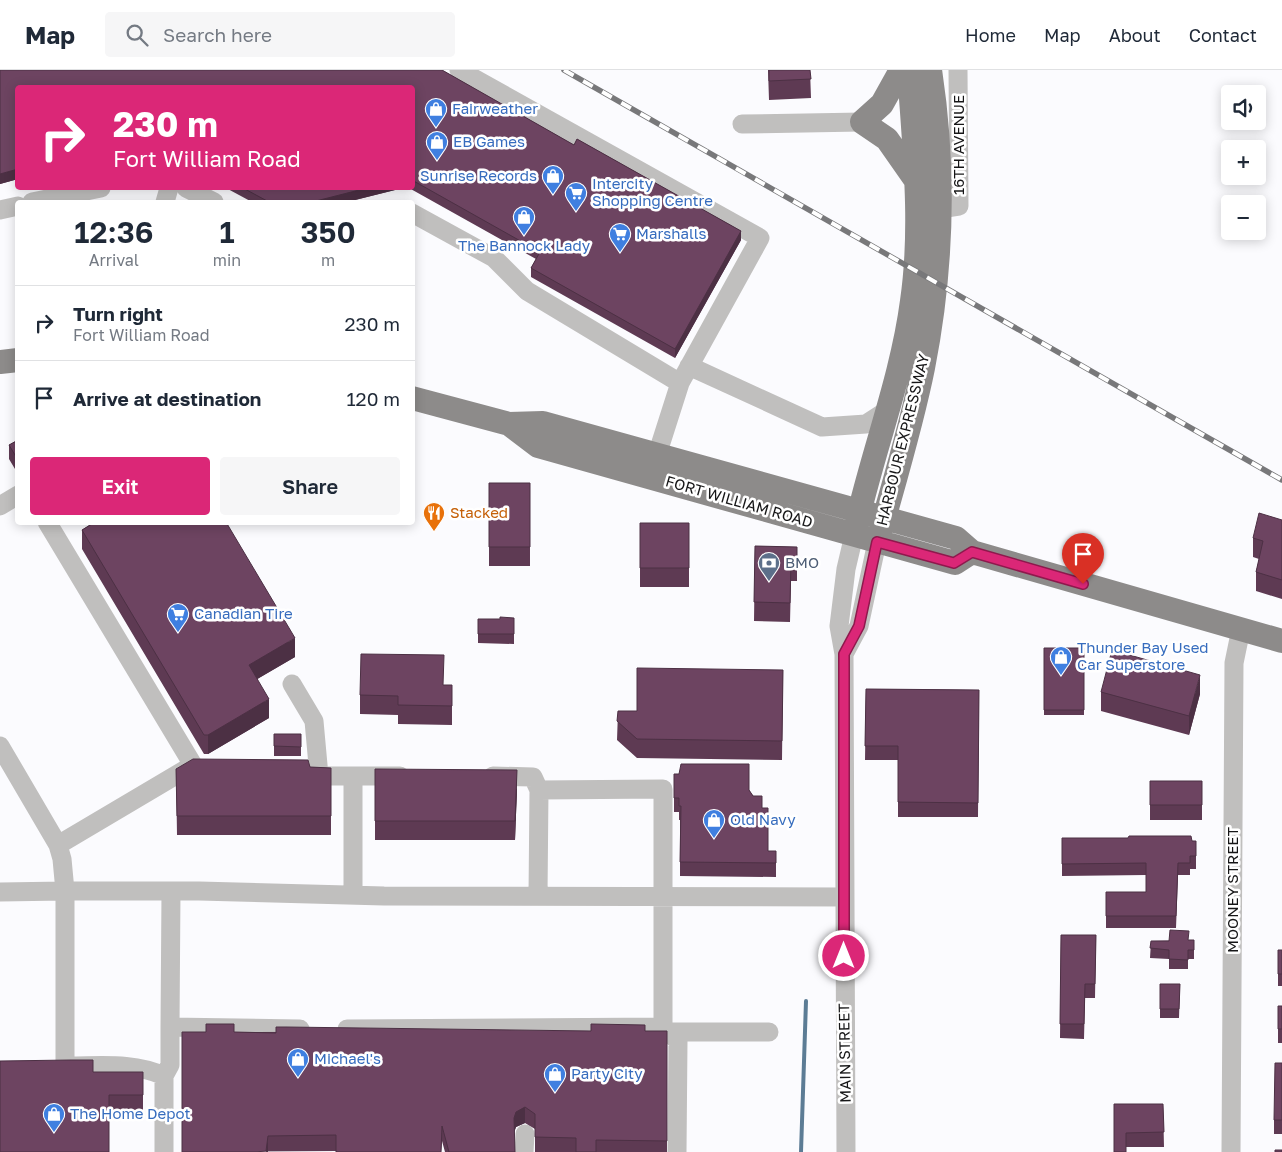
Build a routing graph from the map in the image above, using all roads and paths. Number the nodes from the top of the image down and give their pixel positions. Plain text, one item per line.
1 (459, 70) edge
2 (901, 70) edge
3 (908, 70) edge
4 (930, 70) edge
5 (958, 70) edge
6 (862, 122) junction
7 (742, 124) dead end
8 (915, 179) junction
9 (91, 190) edge
10 (190, 190) edge
11 (42, 200) edge
12 (210, 200) edge
13 (15, 207) edge
14 (939, 208) junction
15 (0, 210) edge
16 (916, 213) junction
17 (415, 215) edge
18 (15, 360) edge
19 (0, 362) edge
20 (684, 374) junction
21 (415, 399) edge
22 (886, 411) junction
23 (510, 424) junction
24 (657, 455) junction
25 (15, 497) edge
26 (0, 506) edge
27 (860, 509) junction
28 (884, 517) junction
29 (49, 525) edge
30 (854, 535) junction
31 (877, 542) junction
32 (972, 552) junction
33 (1241, 629) junction
34 (1282, 641) edge
35 (844, 654) junction
36 (292, 684) dead end
37 (0, 746) edge
38 (192, 766) junction
39 (212, 766) edge
40 (298, 768) edge
41 (318, 768) junction
42 (353, 776) junction
43 (421, 776) edge
44 (478, 776) edge
45 (540, 790) junction
46 (58, 845) junction
47 (65, 891) junction
48 (171, 891) junction
49 (0, 892) edge
50 (353, 896) junction
51 (538, 896) junction
52 (663, 897) junction
53 (844, 897) junction
54 (170, 1027) junction
55 (666, 1030) junction
56 (769, 1032) dead end
57 (164, 1076) junction
58 (164, 1152) edge
59 (677, 1152) edge
60 (846, 1152) edge
61 (1232, 1152) edge

1 - 20 street
2 - 6 main road
3 - 8 main road, HARBOUR EXPRESSWAY
4 - 14 main road, HARBOUR EXPRESSWAY
5 - 14 street, 16TH AVENUE
6 - 7 street
6 - 8 main road
8 - 16 main road, HARBOUR EXPRESSWAY
9 - 11 street
10 - 12 street
13 - 15 street
14 - 16 street, 16TH AVENUE
14 - 28 main road, HARBOUR EXPRESSWAY
16 - 22 main road, HARBOUR EXPRESSWAY
17 - 20 street
18 - 19 main road
20 - 22 street
20 - 24 street
21 - 23 main road, FORT WILLIAM ROAD
22 - 27 main road, HARBOUR EXPRESSWAY
23 - 24 main road, FORT WILLIAM ROAD
23 - 30 main road, FORT WILLIAM ROAD
24 - 27 main road, FORT WILLIAM ROAD
25 - 26 street
27 - 28 main road, FORT WILLIAM ROAD
27 - 30 main road, HARBOUR EXPRESSWAY
28 - 31 main road, HARBOUR EXPRESSWAY
28 - 32 main road, FORT WILLIAM ROAD
29 - 38 street
30 - 31 main road, FORT WILLIAM ROAD
30 - 35 street, MAIN STREET
31 - 32 main road, FORT WILLIAM ROAD
31 - 35 street, MAIN STREET
32 - 33 main road, FORT WILLIAM ROAD
33 - 34 main road, FORT WILLIAM ROAD
33 - 61 street, MOONEY STREET
35 - 53 street, MAIN STREET
36 - 41 street
37 - 46 street
38 - 39 street
38 - 46 street
40 - 41 street
41 - 42 street
42 - 43 street
42 - 50 street
44 - 45 street
45 - 51 street
45 - 52 street
46 - 47 street
47 - 48 street
47 - 49 street
47 - 57 street
48 - 50 street
48 - 54 street
50 - 51 street
51 - 52 street
52 - 53 street
52 - 55 street
53 - 60 street, MAIN STREET
54 - 55 street
54 - 57 street
55 - 56 street
55 - 59 street
57 - 58 street

